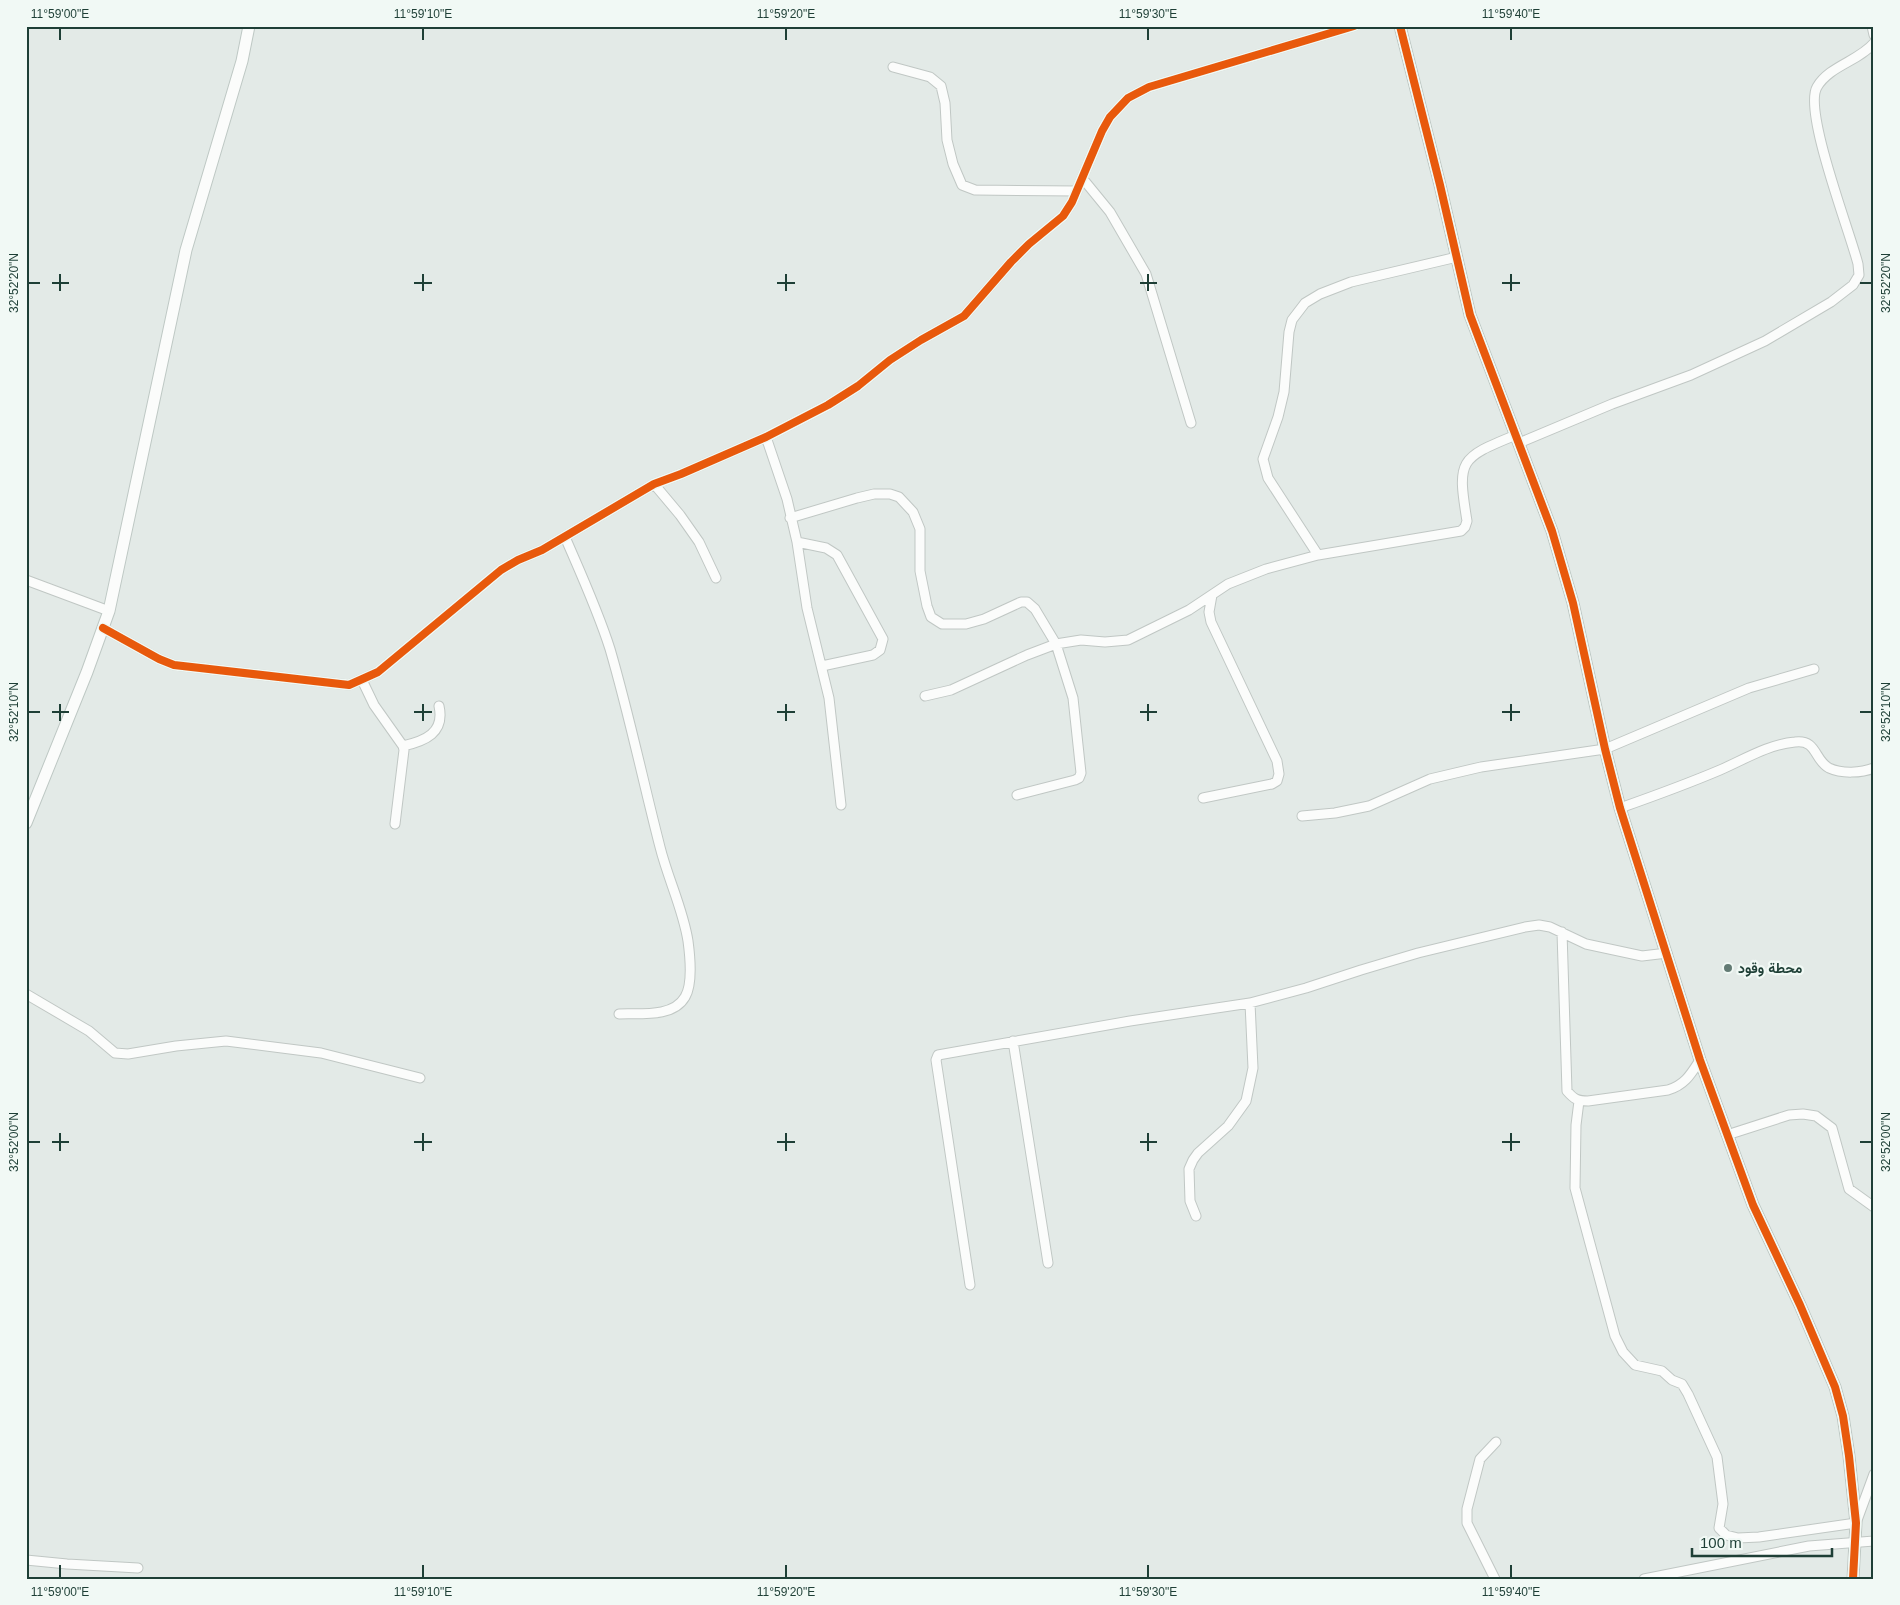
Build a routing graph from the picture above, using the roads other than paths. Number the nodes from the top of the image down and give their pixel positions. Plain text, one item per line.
1 (249, 26) edge
2 (1354, 26) edge
3 (1400, 26) edge
4 (1872, 26) edge
5 (1874, 35) edge
6 (1874, 42) edge
7 (893, 67) dead end
8 (1083, 179) junction
9 (1077, 191) junction
10 (1457, 257) junction
11 (1191, 423) dead end
12 (766, 437) junction
13 (1517, 439) junction
14 (654, 484) junction
15 (790, 518) junction
16 (565, 537) junction
17 (797, 542) junction
18 (1318, 555) junction
19 (716, 578) dead end
20 (26, 580) edge
21 (1212, 596) junction
22 (109, 611) junction
23 (103, 628) junction
24 (1056, 644) junction
25 (822, 666) junction
26 (1814, 669) dead end
27 (362, 680) junction
28 (925, 696) dead end
29 (439, 706) dead end
30 (403, 746) junction
31 (1605, 749) junction
32 (1874, 768) edge
33 (1017, 796) dead end
34 (1202, 798) dead end
35 (841, 805) dead end
36 (1620, 808) junction
37 (1302, 816) dead end
38 (26, 823) edge
39 (395, 824) dead end
40 (1562, 932) junction
41 (1666, 953) junction
42 (26, 994) edge
43 (1250, 1003) junction
44 (618, 1014) dead end
45 (1013, 1041) junction
46 (1700, 1060) junction
47 (420, 1078) dead end
48 (1580, 1101) junction
49 (1727, 1135) junction
50 (1874, 1207) edge
51 (1196, 1216) dead end
52 (1048, 1263) dead end
53 (970, 1285) dead end
54 (1496, 1442) dead end
55 (1874, 1474) edge
56 (1856, 1523) junction
57 (1855, 1541) junction
58 (1874, 1541) edge
59 (26, 1560) edge
60 (138, 1568) dead end
61 (1495, 1579) edge
62 (1644, 1579) edge
63 (1852, 1579) edge

1 - 22 street
2 - 8 street
3 - 10 street
4 - 5 street
6 - 13 street
7 - 9 street
8 - 9 street
8 - 11 street
9 - 12 street
10 - 13 street
10 - 18 street
12 - 14 street
12 - 15 street
13 - 18 street
13 - 31 street
14 - 16 street
14 - 19 street
15 - 17 street
15 - 24 street
16 - 27 street
16 - 44 street
17 - 25 street
17 - 25 street
18 - 21 street
20 - 22 street
21 - 24 street
21 - 34 street
22 - 23 street
23 - 27 street
23 - 38 street
24 - 28 street
24 - 33 street
25 - 35 street
26 - 31 street
27 - 30 street
29 - 30 street
30 - 39 street
31 - 36 street
31 - 37 street
32 - 36 street
36 - 41 street
40 - 41 street
40 - 43 street
40 - 48 street
41 - 46 street
42 - 47 street
43 - 45 street
43 - 51 street
45 - 52 street
45 - 53 street
46 - 48 street
46 - 49 street
48 - 56 street
49 - 50 street
49 - 56 street
54 - 61 street
55 - 56 street
56 - 57 street
57 - 58 street
57 - 62 street
57 - 63 street
59 - 60 street

